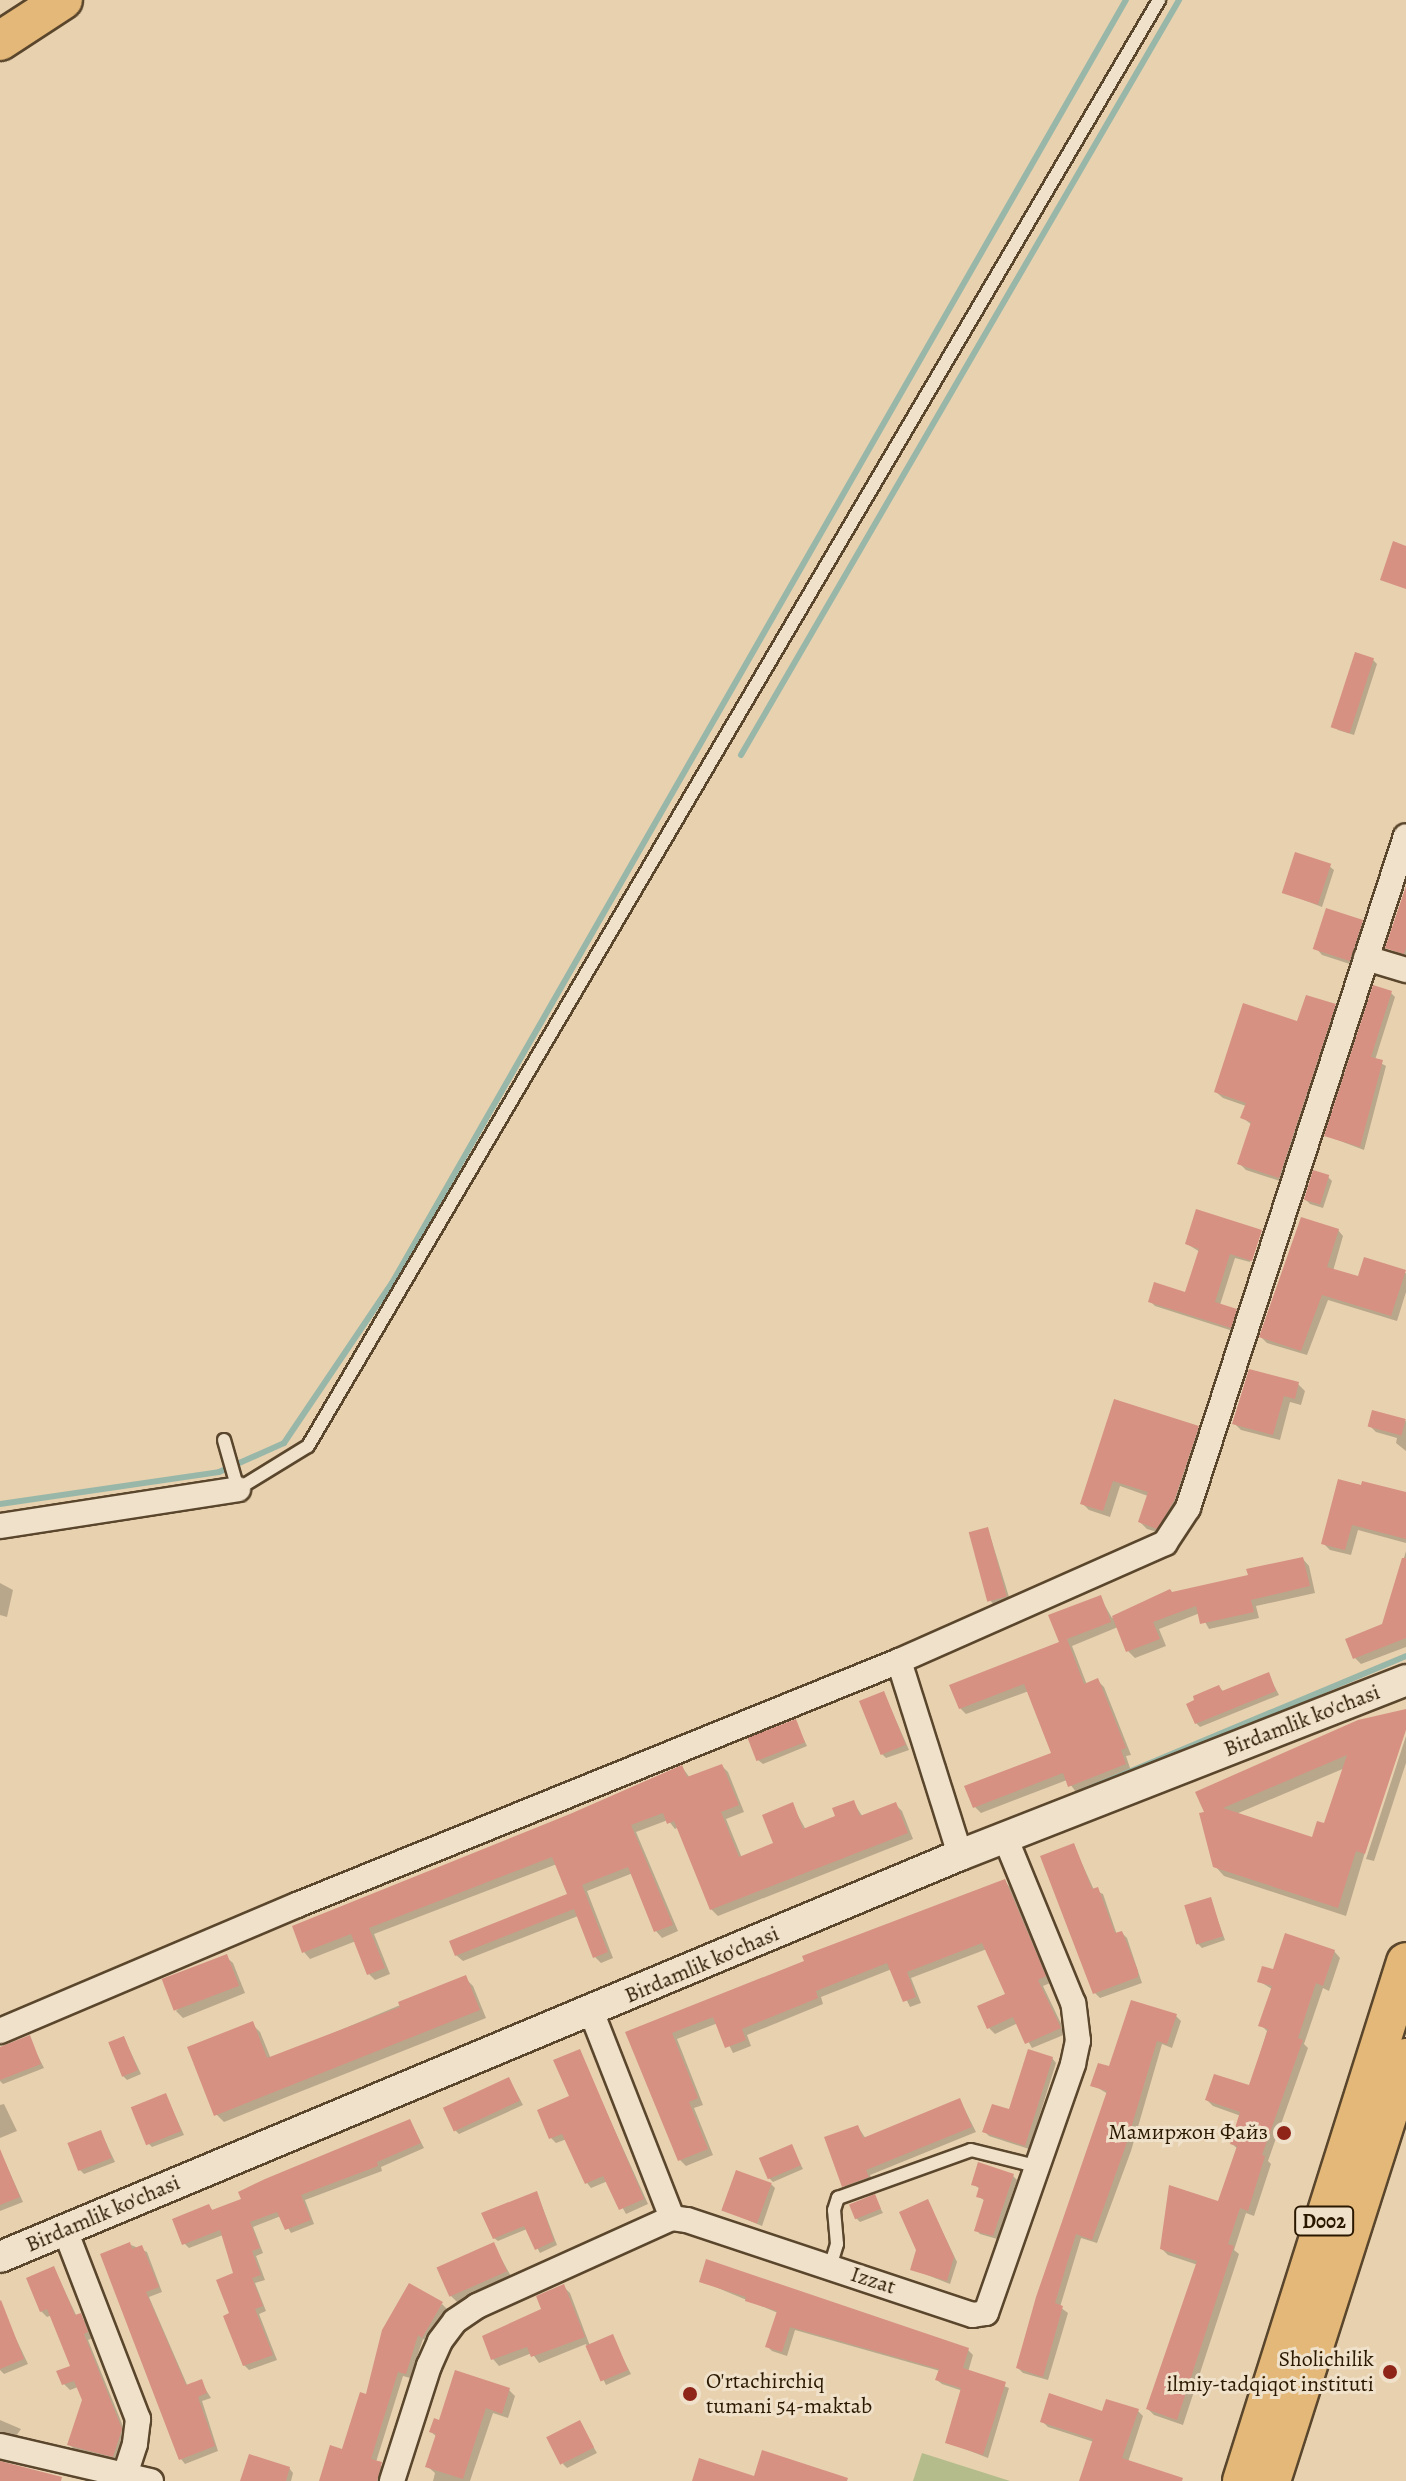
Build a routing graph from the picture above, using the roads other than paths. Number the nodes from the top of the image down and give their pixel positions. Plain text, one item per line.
1 (63, 0) edge
2 (1159, 0) edge
3 (0, 41) edge
4 (1406, 836) edge
5 (1366, 958) junction
6 (1406, 970) edge
7 (224, 1440) dead end
8 (238, 1489) junction
9 (0, 1526) edge
10 (899, 1661) junction
11 (1406, 1680) edge
12 (1005, 1837) junction
13 (960, 1855) junction
14 (1406, 1962) edge
15 (591, 2011) junction
16 (0, 2031) edge
17 (1406, 2058) edge
18 (1039, 2167) junction
19 (672, 2218) junction
20 (65, 2230) junction
21 (0, 2257) edge
22 (830, 2267) junction
23 (0, 2446) edge
24 (124, 2477) edge
25 (151, 2481) edge
26 (392, 2481) edge
27 (1242, 2481) edge
28 (1271, 2481) edge

1 - 3 highway
2 - 8 lane
4 - 5 street
5 - 6 street
5 - 10 street
7 - 8 lane
8 - 9 street
10 - 13 street
10 - 16 street
11 - 12 street, Birdamlik ko'chasi
12 - 13 street, Birdamlik ko'chasi
12 - 18 street, Izzat
13 - 15 street, Birdamlik ko'chasi
14 - 27 highway, D002
15 - 19 street
15 - 20 street, Birdamlik ko'chasi
17 - 28 highway, D002
18 - 22 lane
18 - 22 street, Izzat
19 - 22 street, Izzat
19 - 26 street
20 - 21 street, Birdamlik ko'chasi
20 - 24 street
23 - 24 street
24 - 25 street

